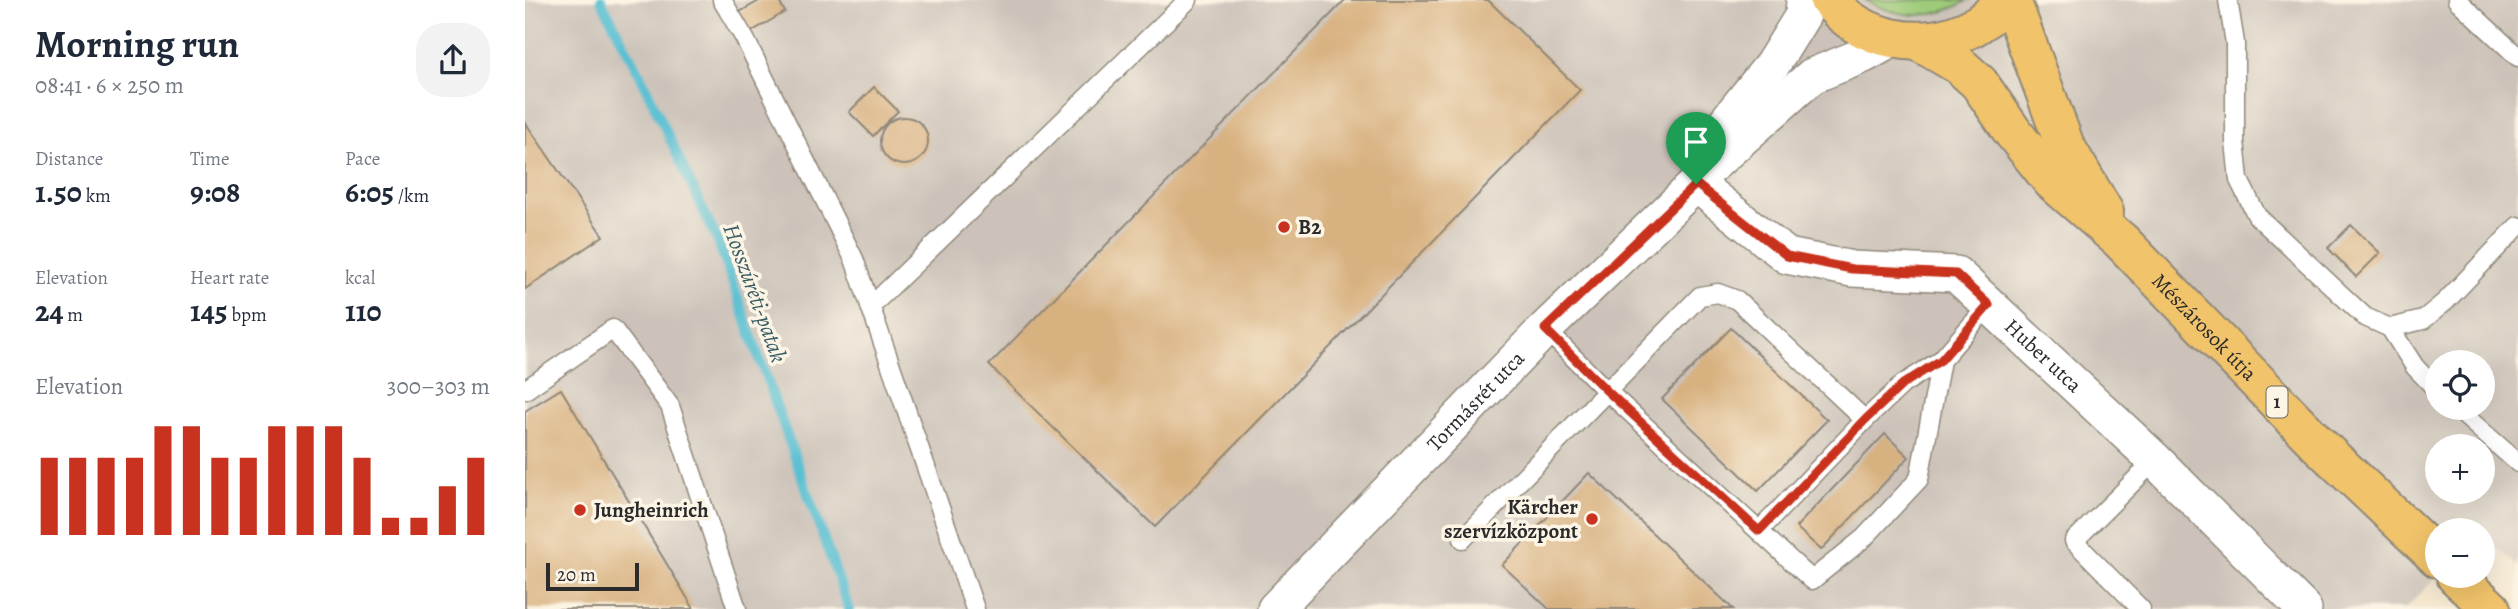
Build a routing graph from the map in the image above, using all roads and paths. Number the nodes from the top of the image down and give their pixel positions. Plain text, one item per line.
1 (722, 0) edge
2 (1188, 0) edge
3 (1804, 0) edge
4 (1829, 0) edge
5 (2006, 0) edge
6 (2011, 0) edge
7 (2228, 0) edge
8 (2457, 0) edge
9 (1905, 40) junction
10 (2518, 57) edge
11 (1703, 175) junction
12 (2518, 226) edge
13 (2121, 241) junction
14 (1989, 305) junction
15 (870, 307) junction
16 (2390, 328) junction
17 (1545, 329) junction
18 (1941, 360) junction
19 (2425, 377) edge
20 (525, 390) edge
21 (1607, 391) junction
22 (1865, 420) junction
23 (2470, 420) edge
24 (2155, 460) junction
25 (2518, 463) edge
26 (1759, 531) junction
27 (1463, 539) dead end
28 (2425, 546) edge
29 (2469, 588) edge
30 (737, 609) edge
31 (975, 609) edge
32 (1275, 609) edge
33 (2141, 609) edge
34 (2304, 609) edge
35 (2491, 609) edge

1 - 15 lane
2 - 15 lane
3 - 11 street
4 - 9 main road, Mészárosok útja / 1
5 - 9 main road
6 - 13 main road, Mészárosok útja / 1
7 - 16 lane
8 - 10 lane
9 - 11 street, Tormásrét utca
9 - 13 main road, Mészárosok útja / 1
11 - 14 street, Huber utca
11 - 17 street, Tormásrét utca
12 - 16 lane
13 - 28 main road, Mészárosok útja / 1
14 - 18 lane
14 - 24 street, Huber utca
15 - 31 lane
16 - 19 lane
17 - 21 lane
17 - 32 street, Tormásrét utca
18 - 22 lane
18 - 26 lane
20 - 30 lane
21 - 22 lane
21 - 26 lane
21 - 27 lane
22 - 26 lane
23 - 25 lane
24 - 33 lane
24 - 34 street, Huber utca
29 - 35 main road

